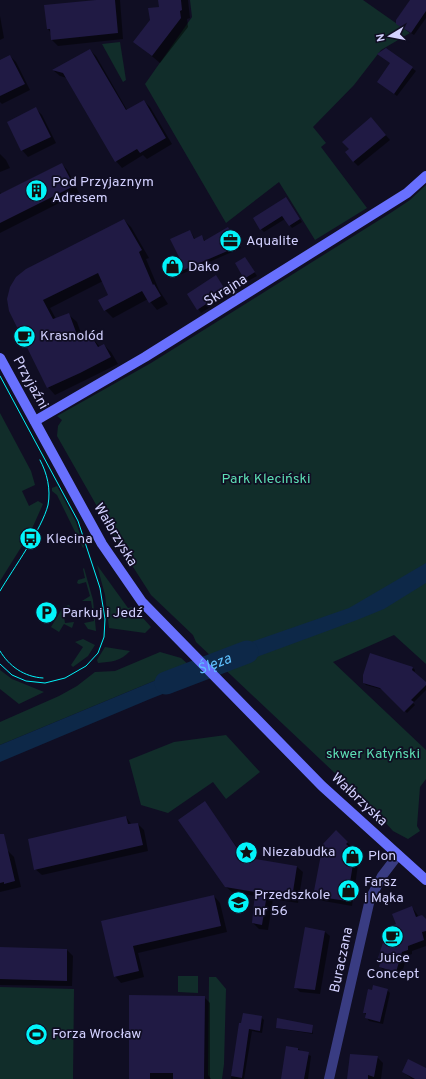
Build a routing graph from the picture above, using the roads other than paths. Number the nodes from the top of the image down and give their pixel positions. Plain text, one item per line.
1 (426, 176) edge
2 (0, 358) edge
3 (35, 421) junction
4 (398, 854) junction
5 (426, 880) edge
6 (329, 1079) edge

1 - 3 street, Skrajna
2 - 3 street, Przyjaźni
3 - 4 street, Wałbrzyska
4 - 5 street, Wałbrzyska
4 - 6 street, Buraczana

